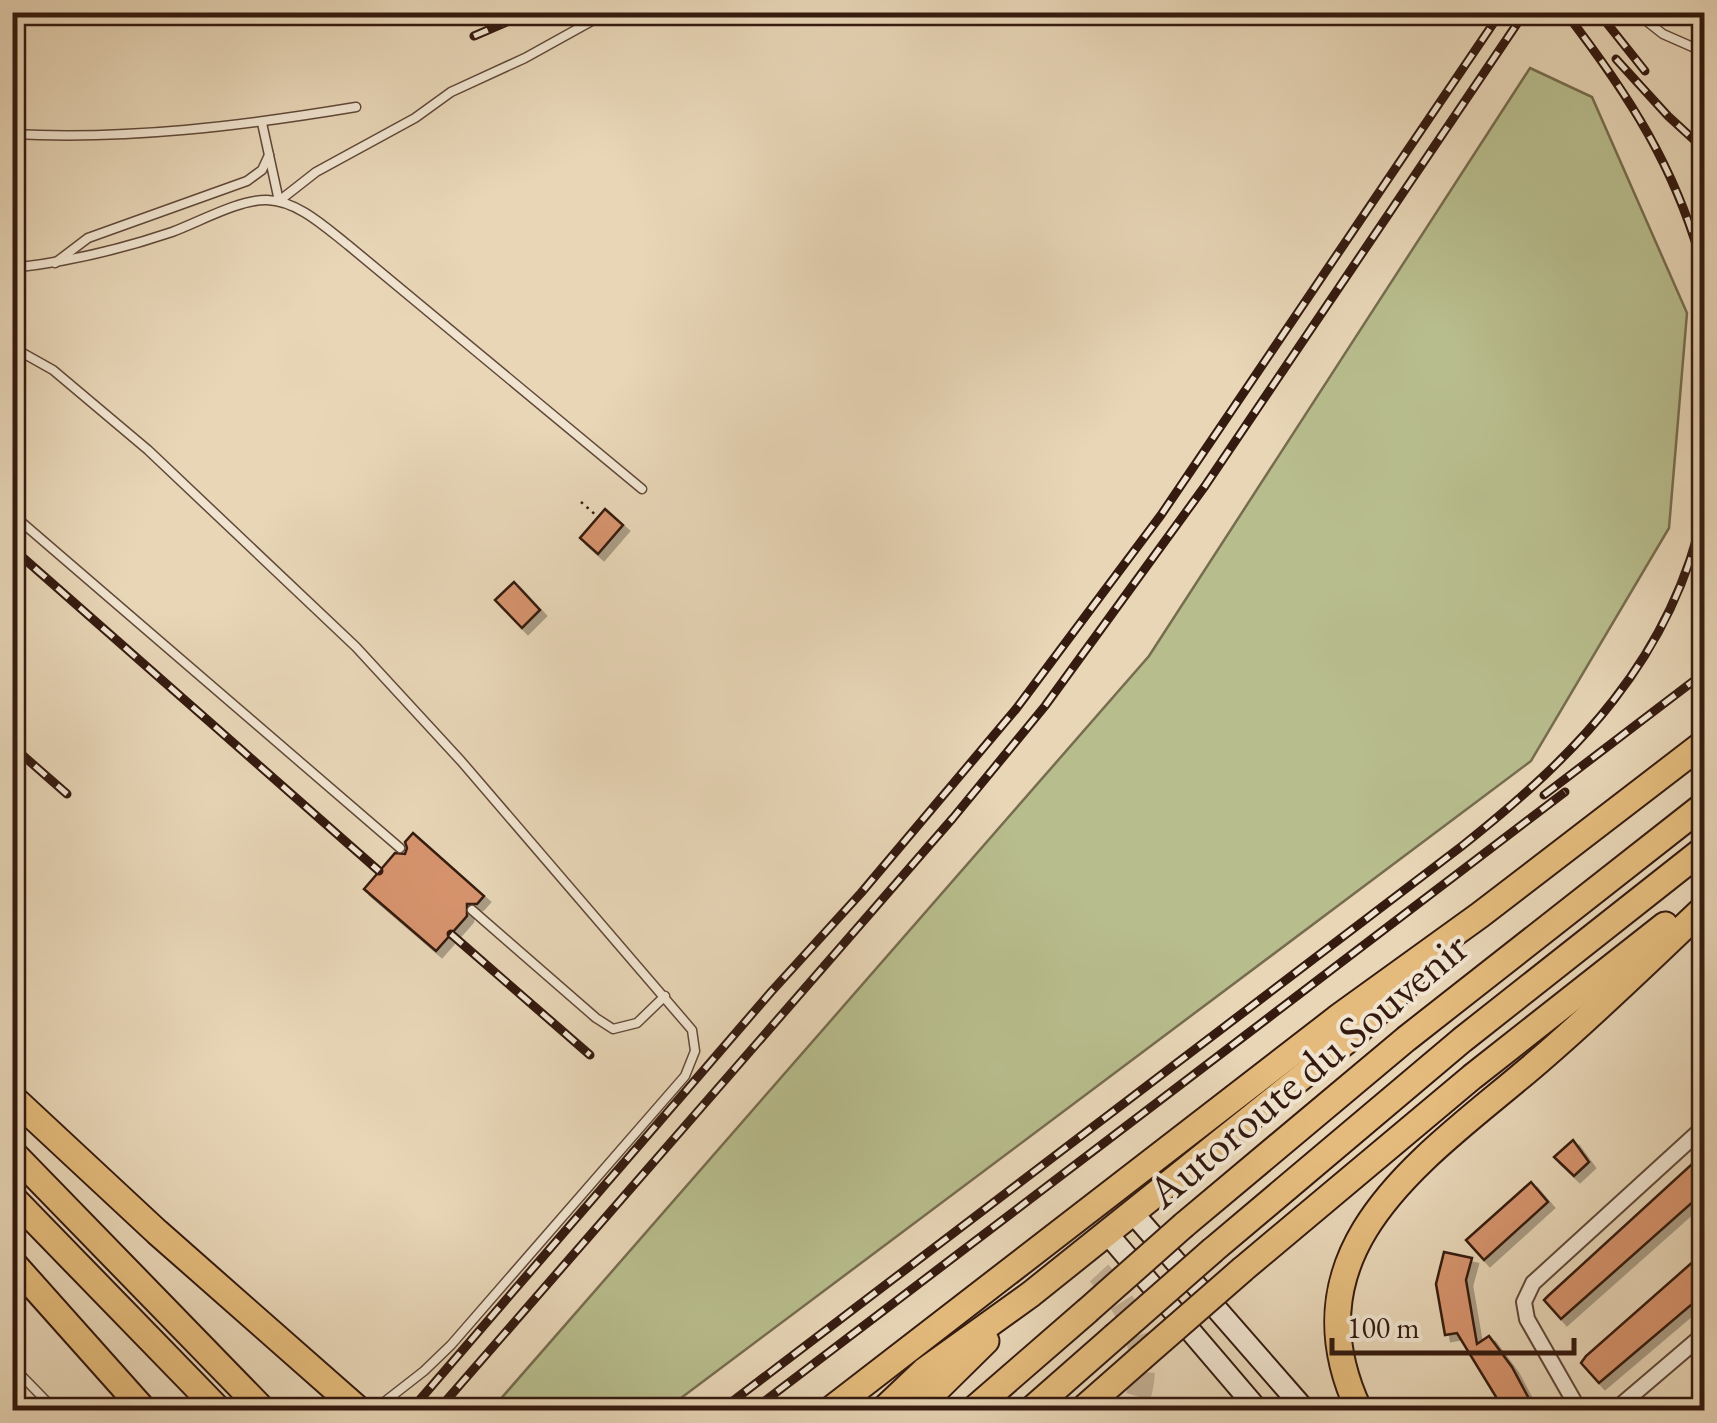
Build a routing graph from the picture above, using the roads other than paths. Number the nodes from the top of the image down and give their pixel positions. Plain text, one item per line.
1 (608, 12) edge
2 (1634, 12) edge
3 (1704, 52) edge
4 (356, 107) dead end
5 (262, 123) junction
6 (12, 134) edge
7 (269, 155) junction
8 (279, 202) junction
9 (54, 264) junction
10 (12, 268) edge
11 (12, 347) edge
12 (642, 490) dead end
13 (12, 514) edge
14 (1704, 743) edge
15 (1704, 805) edge
16 (400, 848) dead end
17 (1704, 849) edge
18 (1704, 894) edge
19 (1704, 908) edge
20 (472, 910) dead end
21 (1480, 915) junction
22 (664, 996) junction
23 (12, 1096) edge
24 (1704, 1126) edge
25 (12, 1152) edge
26 (12, 1197) edge
27 (1132, 1212) junction
28 (1106, 1232) junction
29 (1081, 1253) junction
30 (12, 1262) edge
31 (1099, 1273) tunnel mouth
32 (1031, 1294) junction
33 (1704, 1334) edge
34 (12, 1366) edge
35 (1704, 1404) edge
36 (370, 1409) edge
37 (55, 1410) edge
38 (144, 1410) edge
39 (219, 1410) edge
40 (262, 1410) edge
41 (830, 1410) edge
42 (883, 1410) edge
43 (916, 1410) edge
44 (973, 1410) edge
45 (1030, 1410) edge
46 (1082, 1410) edge
47 (1258, 1410) edge
48 (1305, 1410) edge
49 (1359, 1410) edge
50 (1579, 1410) edge
51 (1615, 1410) edge
52 (1697, 1410) edge

1 - 8 lane
2 - 3 lane
4 - 5 lane
5 - 6 lane
5 - 7 lane
7 - 8 lane
7 - 9 lane
8 - 9 lane
8 - 12 lane
9 - 10 lane
11 - 22 lane
13 - 16 lane
14 - 21 highway
15 - 44 highway, Autoroute du Souvenir, bridge
17 - 45 highway, Autoroute du Souvenir, bridge
18 - 46 highway, bridge
19 - 49 highway
20 - 22 lane
21 - 27 highway
21 - 41 highway
22 - 36 lane
23 - 36 highway
24 - 50 street
25 - 40 highway
26 - 39 highway
27 - 28 highway
27 - 48 main road
28 - 29 highway
28 - 47 main road
29 - 31 highway
29 - 32 highway
30 - 38 highway
32 - 42 highway
32 - 43 highway
33 - 51 street
34 - 37 lane
35 - 52 street

